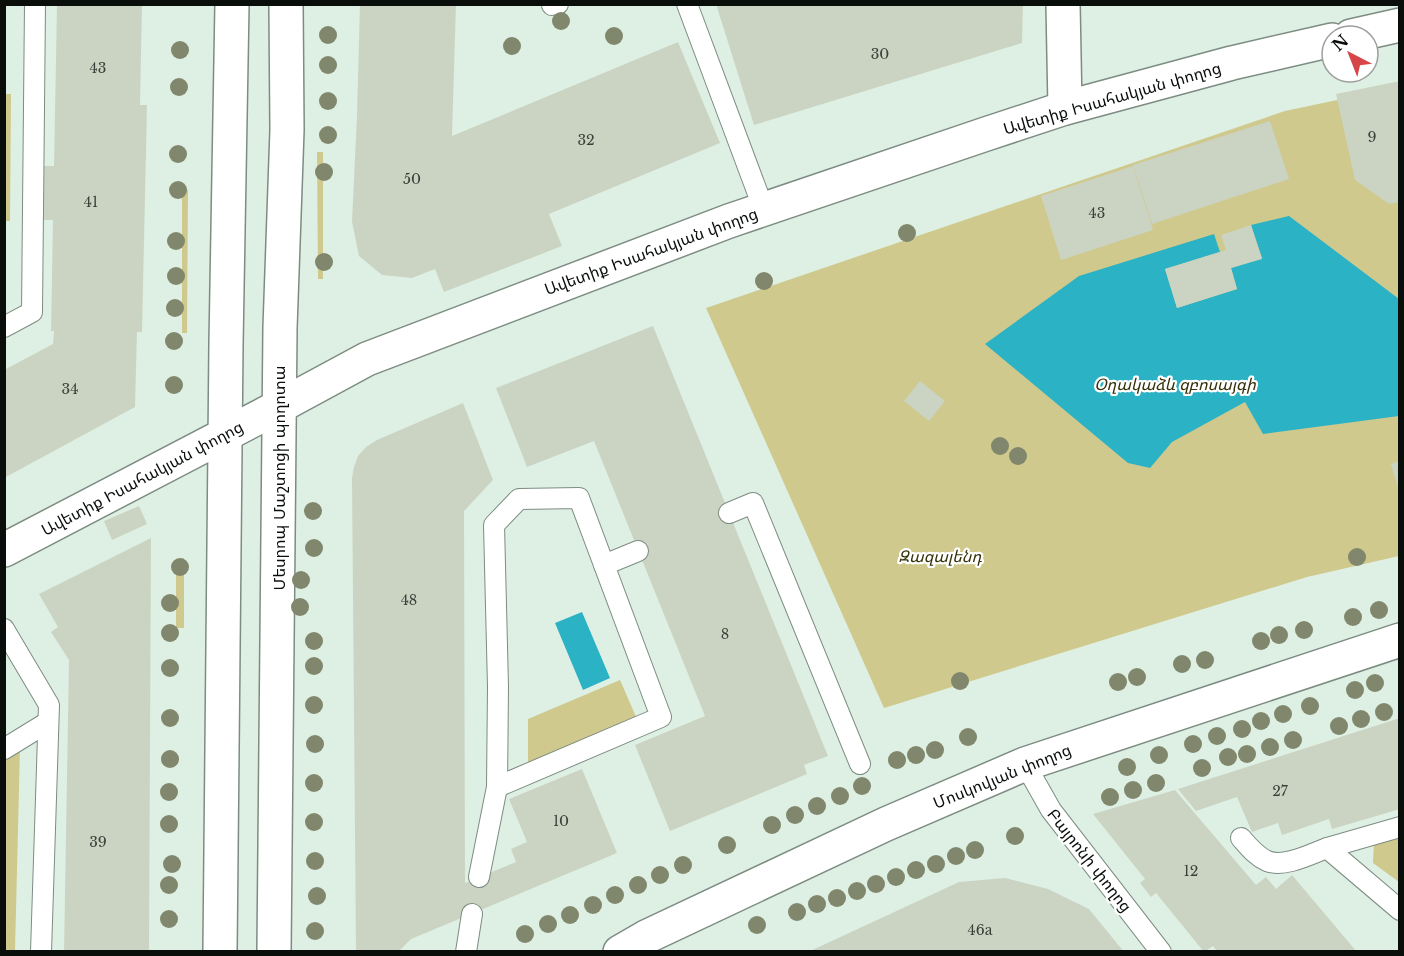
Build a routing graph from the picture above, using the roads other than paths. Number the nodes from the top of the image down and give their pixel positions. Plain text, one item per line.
1 (35, 4) edge
2 (232, 4) edge
3 (286, 4) edge
4 (558, 4) edge
5 (687, 4) edge
6 (1063, 4) edge
7 (552, 5) edge
8 (1400, 25) edge
9 (1380, 29) edge
10 (1320, 43) edge
11 (1065, 108) junction
12 (764, 210) junction
13 (4, 327) edge
14 (280, 406) junction
15 (225, 435) junction
16 (729, 513) dead end
17 (4, 550) edge
18 (638, 551) dead end
19 (604, 565) junction
20 (4, 629) edge
21 (1400, 640) edge
22 (48, 722) junction
23 (4, 749) edge
24 (860, 764) dead end
25 (1025, 764) junction
26 (497, 787) junction
27 (1400, 827) edge
28 (1241, 838) dead end
29 (1327, 848) junction
30 (479, 877) dead end
31 (1400, 910) edge
32 (472, 914) dead end
33 (41, 951) edge
34 (220, 951) edge
35 (274, 951) edge
36 (466, 951) edge
37 (620, 951) edge
38 (1161, 951) edge

1 - 13 lane
2 - 15 main road
3 - 14 main road, Մեսրոպ Մաշտոցի պողոտա
4 - 7 lane
5 - 12 lane
6 - 11 main road
8 - 9 main road
10 - 11 main road, Ավետիք Իսահակյան փողոց
11 - 12 main road, Ավետիք Իսահակյան փողոց
12 - 14 main road, Ավետիք Իսահակյան փողոց
14 - 15 main road, Ավետիք Իսահակյան փողոց
14 - 35 main road, Մեսրոպ Մաշտոցի պողոտա
15 - 17 main road, Ավետիք Իսահակյան փողոց
15 - 34 main road
16 - 24 lane
18 - 19 lane
19 - 26 lane
19 - 26 lane
20 - 22 lane
21 - 25 main road, Մոսկովյան փողոց
22 - 23 lane
22 - 33 lane
25 - 37 main road, Մոսկովյան փողոց
25 - 38 lane, Բայրոնի փողոց
26 - 30 lane
27 - 29 lane
28 - 29 lane
29 - 31 lane
32 - 36 lane

